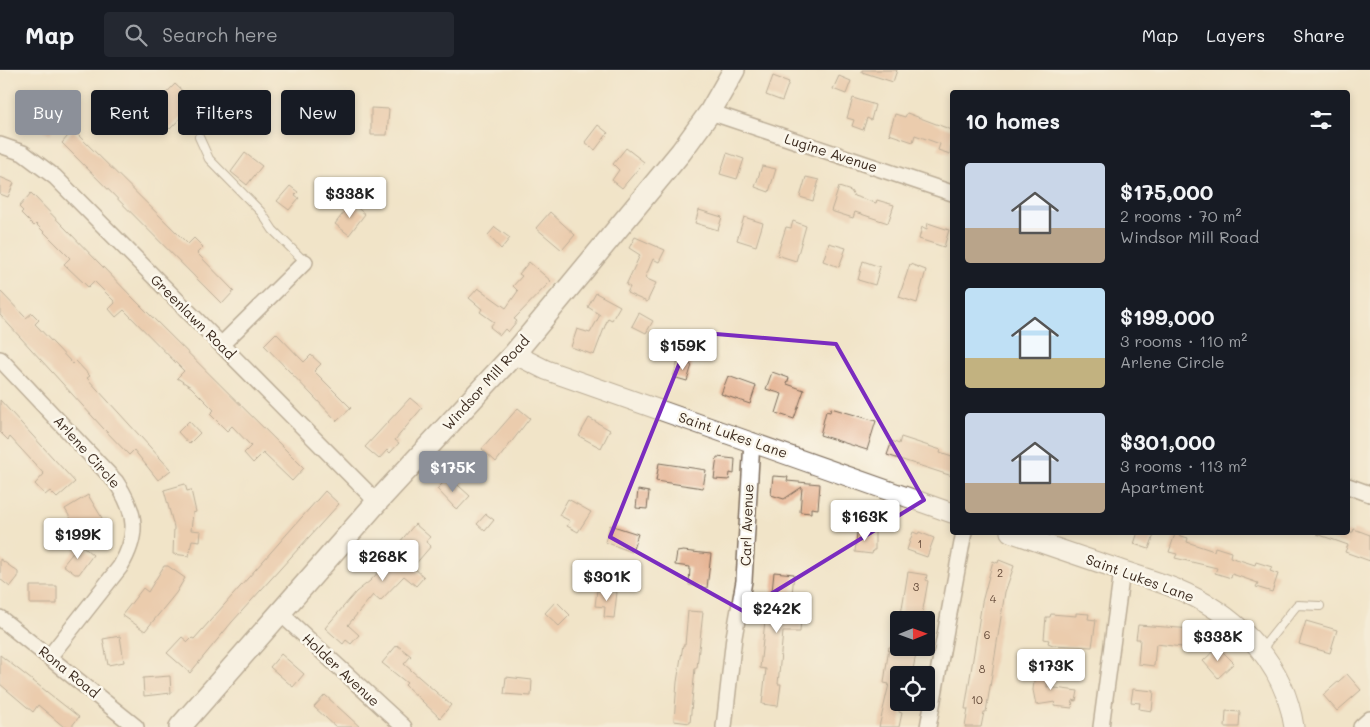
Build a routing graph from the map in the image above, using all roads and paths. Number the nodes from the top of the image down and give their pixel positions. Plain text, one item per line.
1 (734, 70) edge
2 (710, 112) junction
3 (199, 137) dead end
4 (0, 145) edge
5 (950, 192) edge
6 (305, 262) joint
7 (221, 345) junction
8 (514, 354) junction
9 (0, 359) edge
10 (752, 441) junction
11 (1350, 487) edge
12 (1370, 494) edge
13 (376, 502) junction
14 (950, 512) edge
15 (963, 535) edge
16 (1019, 535) edge
17 (1122, 571) junction
18 (1320, 606) dead end
19 (279, 612) junction
20 (0, 618) edge
21 (1261, 650) junction
22 (50, 656) junction
23 (1370, 719) edge
24 (136, 727) edge
25 (180, 727) edge
26 (404, 727) edge
27 (724, 727) edge
28 (928, 727) edge
29 (1100, 727) edge
30 (1294, 727) edge
31 (1361, 727) edge

1 - 2 main road, Windsor Mill Road
2 - 5 street, Lugine Avenue
2 - 8 main road, Windsor Mill Road
3 - 6 lane
4 - 7 street, Greenlawn Road
6 - 7 street
7 - 13 street, Greenlawn Road
8 - 10 street, Saint Lukes Lane
8 - 13 main road, Windsor Mill Road
9 - 22 street, Arlene Circle
10 - 14 street, Saint Lukes Lane
10 - 27 street, Carl Avenue
11 - 12 street
13 - 19 main road, Windsor Mill Road
15 - 28 street
16 - 17 street, Saint Lukes Lane
17 - 21 street, Saint Lukes Lane
17 - 29 street
18 - 21 lane
19 - 25 main road, Windsor Mill Road
19 - 26 street, Holder Avenue
20 - 22 street, Rona Road
21 - 30 street, Saint Lukes Lane
22 - 24 street, Rona Road
23 - 31 street

